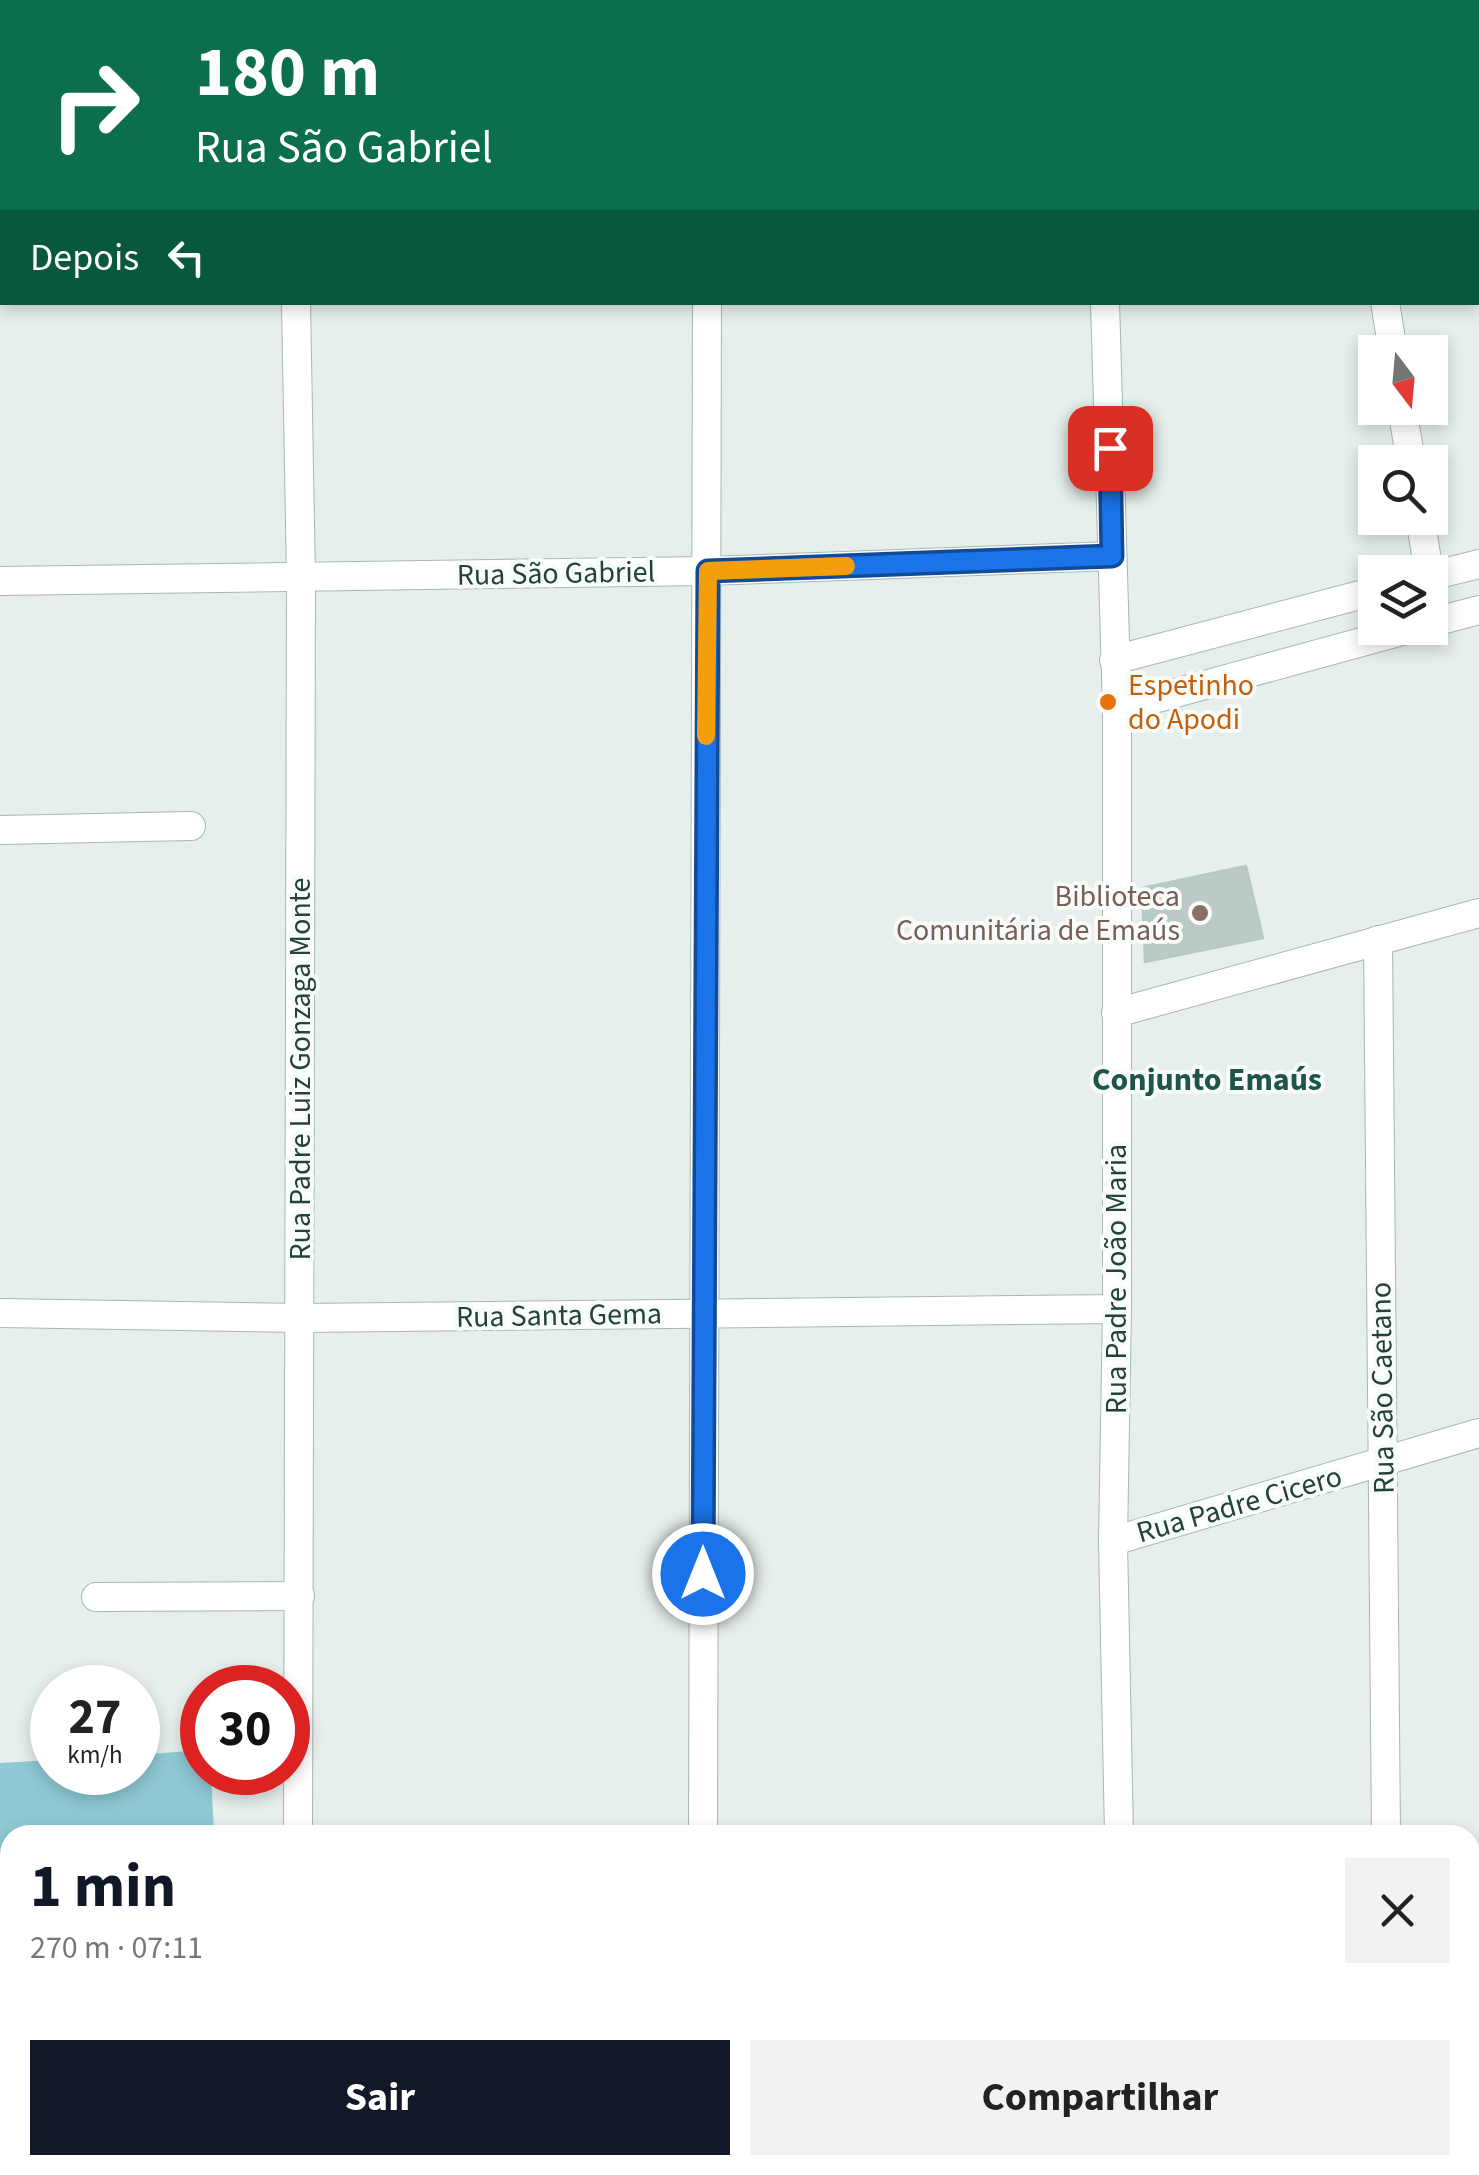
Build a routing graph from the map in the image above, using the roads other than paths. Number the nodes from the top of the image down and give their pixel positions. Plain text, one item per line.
1 (296, 305) edge
2 (707, 305) edge
3 (1105, 305) edge
4 (1385, 305) edge
5 (1390, 335) edge
6 (1112, 556) junction
7 (1479, 564) edge
8 (708, 571) junction
9 (1448, 571) edge
10 (301, 578) junction
11 (0, 581) edge
12 (1358, 595) edge
13 (1479, 610) edge
14 (1448, 618) edge
15 (1358, 643) edge
16 (1114, 660) junction
17 (1117, 709) junction
18 (192, 826) dead end
19 (0, 830) edge
20 (1479, 912) edge
21 (1378, 940) junction
22 (1116, 1013) junction
23 (1117, 1309) junction
24 (0, 1314) edge
25 (703, 1314) junction
26 (301, 1318) junction
27 (1479, 1433) edge
28 (1382, 1462) junction
29 (1114, 1541) junction
30 (300, 1596) junction
31 (96, 1597) dead end
32 (298, 1825) edge
33 (704, 1825) edge
34 (1120, 1825) edge
35 (1386, 1825) edge

1 - 10 street, Rua Padre Luiz Gonzaga Monte
2 - 8 street
3 - 6 street, Rua Padre João Maria
4 - 5 street
6 - 8 street, Rua São Gabriel
6 - 16 street, Rua Padre João Maria
7 - 9 street
8 - 10 street, Rua São Gabriel
8 - 25 street
10 - 11 street, Rua São Gabriel
10 - 26 street, Rua Padre Luiz Gonzaga Monte
12 - 16 street
13 - 14 street
15 - 17 street
16 - 17 street, Rua Padre João Maria
17 - 22 street, Rua Padre João Maria
18 - 19 street
20 - 21 street
21 - 22 street
21 - 28 street, Rua São Caetano
22 - 23 street, Rua Padre João Maria
23 - 25 street, Rua Santa Gema
23 - 29 street, Rua Padre João Maria
24 - 26 street, Rua Santa Gema
25 - 26 street, Rua Santa Gema
25 - 33 street
26 - 30 street, Rua Padre Luiz Gonzaga Monte
27 - 28 street, Rua Padre Cicero
28 - 29 street, Rua Padre Cicero
28 - 35 street, Rua São Caetano
29 - 34 street, Rua Padre João Maria
30 - 31 street
30 - 32 street, Rua Padre Luiz Gonzaga Monte

